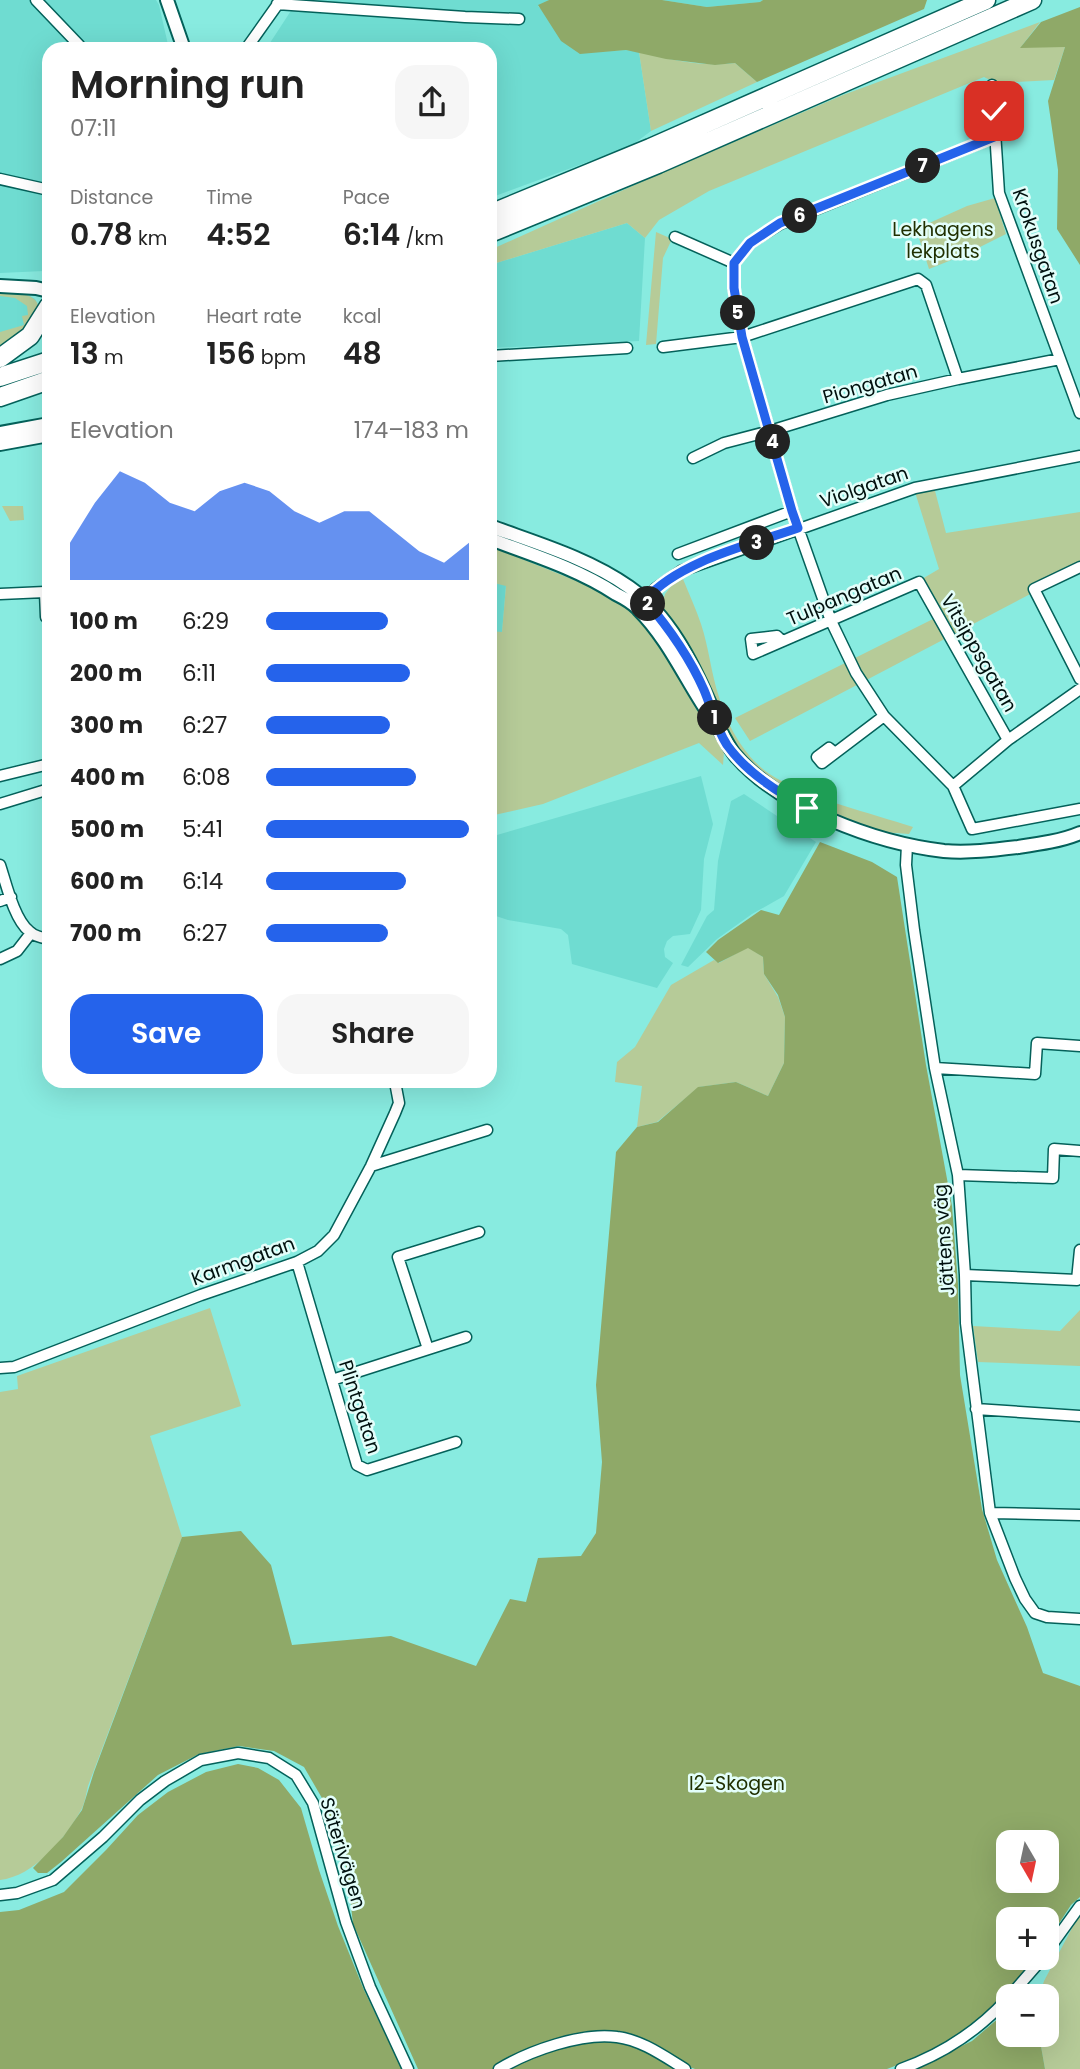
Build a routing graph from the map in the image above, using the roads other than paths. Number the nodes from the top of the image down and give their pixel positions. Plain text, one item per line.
1 (36, 0) edge
2 (167, 0) edge
3 (986, 0) edge
4 (1032, 0) edge
5 (279, 2) edge
6 (519, 19) dead end
7 (76, 42) edge
8 (182, 42) edge
9 (251, 42) edge
10 (992, 85) dead end
11 (994, 137) junction
12 (0, 179) edge
13 (42, 188) edge
14 (497, 211) edge
15 (497, 230) edge
16 (675, 237) dead end
17 (734, 263) junction
18 (0, 286) edge
19 (42, 289) edge
20 (42, 317) edge
21 (742, 337) junction
22 (663, 347) dead end
23 (627, 348) dead end
24 (497, 356) edge
25 (0, 358) edge
26 (1060, 359) junction
27 (42, 363) edge
28 (0, 377) edge
29 (958, 379) junction
30 (42, 382) edge
31 (0, 397) edge
32 (1080, 413) edge
33 (42, 425) edge
34 (770, 431) junction
35 (0, 433) edge
36 (42, 436) edge
37 (0, 444) edge
38 (1080, 456) edge
39 (693, 458) dead end
40 (792, 511) junction
41 (798, 528) junction
42 (497, 529) edge
43 (497, 542) edge
44 (678, 554) dead end
45 (1080, 566) edge
46 (919, 582) joint
47 (42, 592) edge
48 (0, 594) edge
49 (641, 604) junction
50 (831, 621) junction
51 (782, 641) dead end
52 (1080, 680) edge
53 (1080, 689) edge
54 (884, 716) junction
55 (1008, 740) junction
56 (835, 753) dead end
57 (42, 766) edge
58 (0, 776) edge
59 (953, 786) junction
60 (42, 791) edge
61 (0, 804) edge
62 (1080, 809) edge
63 (1080, 833) edge
64 (907, 845) junction
65 (0, 865) edge
66 (12, 897) junction
67 (0, 901) edge
68 (31, 933) junction
69 (42, 937) edge
70 (0, 959) edge
71 (1080, 1046) edge
72 (935, 1068) junction
73 (397, 1088) edge
74 (487, 1130) dead end
75 (1080, 1151) edge
76 (371, 1166) junction
77 (958, 1175) junction
78 (479, 1232) dead end
79 (1080, 1250) edge
80 (297, 1262) junction
81 (965, 1275) junction
82 (466, 1338) dead end
83 (428, 1349) junction
84 (0, 1368) edge
85 (332, 1380) junction
86 (976, 1409) junction
87 (1080, 1416) edge
88 (456, 1442) dead end
89 (990, 1513) junction
90 (1080, 1515) edge
91 (1080, 1619) edge
92 (0, 1895) edge
93 (1080, 1906) edge
94 (1059, 1935) edge
95 (1033, 1970) edge
96 (1020, 1984) edge
97 (996, 2011) edge
98 (408, 2069) edge
99 (499, 2069) edge
100 (685, 2069) edge
101 (901, 2069) edge

1 - 7 street
2 - 8 street
3 - 14 highway
4 - 15 highway
5 - 6 street
5 - 9 street
10 - 11 street, Krokusgatan
11 - 17 street
11 - 26 street, Krokusgatan
12 - 13 street
16 - 17 street
17 - 21 street
18 - 19 street
20 - 25 highway
21 - 22 street
21 - 29 street
21 - 34 street
23 - 24 street
26 - 29 street, Piongatan
26 - 32 street, Krokusgatan
27 - 28 highway
29 - 34 street, Piongatan
30 - 31 highway
33 - 35 street
34 - 39 street, Piongatan
34 - 40 street
36 - 37 street
38 - 41 street, Violgatan
40 - 41 street
40 - 44 street
41 - 49 street, Violgatan
41 - 50 street
42 - 49 street
43 - 49 street
45 - 52 street
46 - 50 street, Tulpangatan
46 - 55 street, Vitsippsgatan
47 - 48 street
49 - 64 street
50 - 51 street, Tulpangatan
50 - 54 street
53 - 55 street
54 - 56 street
54 - 59 street
55 - 59 street
57 - 58 street
59 - 62 street
60 - 61 street
63 - 64 street
64 - 72 street, Jättens väg
65 - 66 street
66 - 67 street
66 - 68 street
68 - 69 street
68 - 70 street
71 - 72 street
72 - 77 street, Jättens väg
73 - 76 street, Karmgatan
74 - 76 street
75 - 77 street
76 - 80 street, Karmgatan
77 - 81 street, Jättens väg
78 - 83 street
79 - 81 street
80 - 84 street, Karmgatan
80 - 85 street, Plintgatan
81 - 86 street, Jättens väg
82 - 83 street
83 - 85 street
85 - 88 street, Plintgatan
86 - 87 street
86 - 89 street, Jättens väg
89 - 90 street
89 - 91 street, Jättens väg
92 - 98 street, Säterivägen
93 - 94 street
95 - 96 street
97 - 101 street
99 - 100 street

